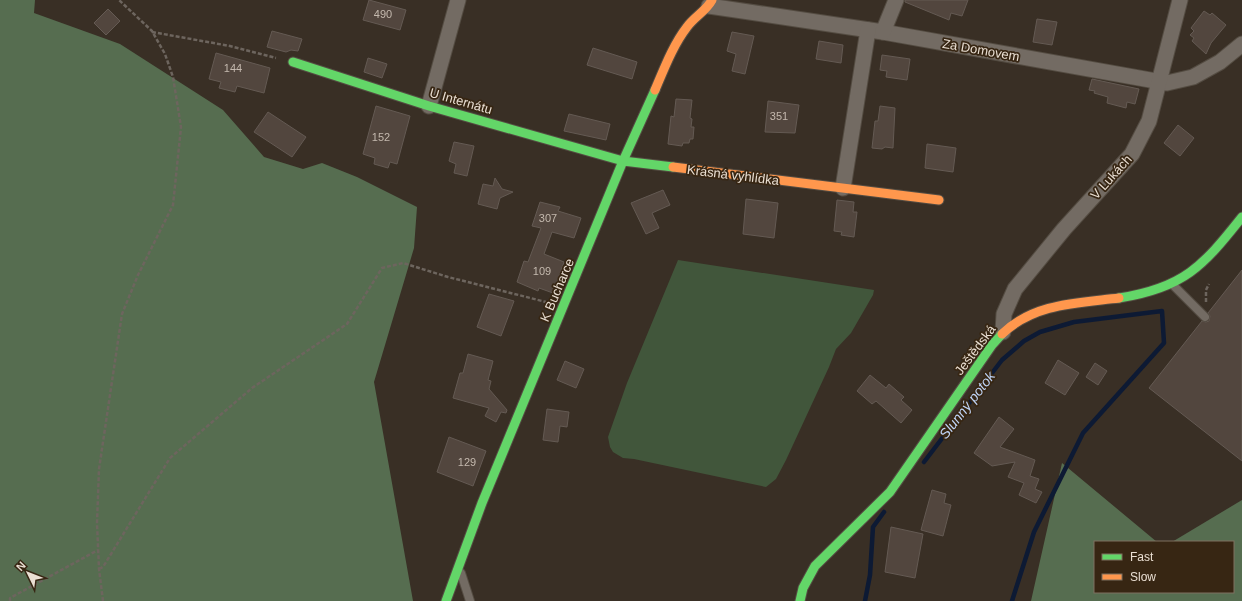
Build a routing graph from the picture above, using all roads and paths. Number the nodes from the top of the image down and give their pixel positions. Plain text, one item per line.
1 (119, 0) edge
2 (458, 0) edge
3 (896, 0) edge
4 (1180, 0) edge
5 (710, 3) edge
6 (868, 30) junction
7 (152, 32) junction
8 (883, 32) junction
9 (1242, 44) edge
10 (293, 62) joint
11 (1160, 82) junction
12 (429, 106) junction
13 (623, 161) junction
14 (842, 188) junction
15 (939, 200) dead end
16 (1242, 217) edge
17 (1172, 284) junction
18 (564, 306) junction
19 (1205, 317) dead end
20 (1003, 332) junction
21 (98, 550) junction
22 (458, 567) junction
23 (99, 569) junction
24 (10, 601) edge
25 (103, 601) edge
26 (446, 601) edge
27 (470, 601) edge
28 (800, 601) edge

1 - 7 path
2 - 12 street
3 - 8 street
4 - 11 street, V Lukách
5 - 6 street, Za Domovem
5 - 13 street, K Bucharce
6 - 8 street, Za Domovem
6 - 14 street
7 - 10 path
7 - 21 path
8 - 11 street, Za Domovem
9 - 11 street, Za Domovem
10 - 12 street, U Internátu
11 - 20 street, V Lukách
12 - 13 street, U Internátu
13 - 14 street, Krásná vyhlídka
13 - 18 street, K Bucharce
14 - 15 street, Krásná vyhlídka
16 - 17 street, Ještědská
17 - 19 lane
17 - 20 street, Ještědská
18 - 22 street, K Bucharce
18 - 23 path
20 - 28 street, Ještědská
21 - 23 path
21 - 24 path
22 - 26 street, K Bucharce
22 - 27 lane
23 - 25 path

